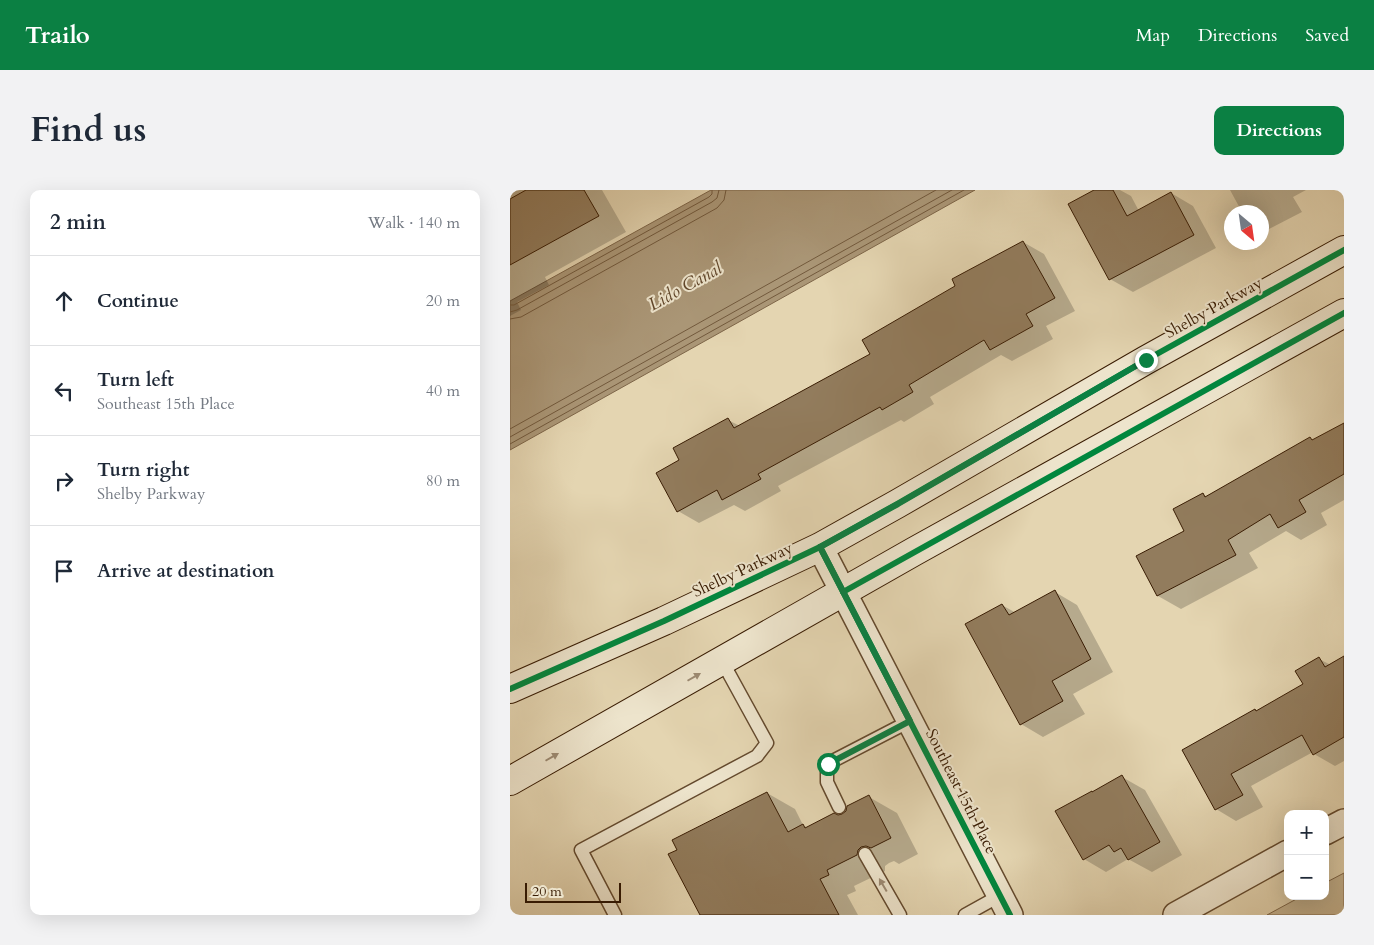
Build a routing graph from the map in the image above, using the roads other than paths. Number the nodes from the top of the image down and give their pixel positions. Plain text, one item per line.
1 (1344, 250) edge
2 (1344, 313) edge
3 (820, 547) junction
4 (843, 592) junction
5 (722, 661) junction
6 (510, 689) edge
7 (910, 721) junction
8 (510, 781) edge
9 (839, 807) dead end
10 (1344, 822) edge
11 (1329, 830) edge
12 (865, 854) dead end
13 (1284, 855) edge
14 (1006, 905) edge
15 (615, 915) edge
16 (900, 915) edge
17 (965, 915) edge
18 (1176, 915) edge

1 - 3 street, Shelby Parkway
2 - 4 street
3 - 4 street, Southeast 15th Place
3 - 6 street, Shelby Parkway
4 - 5 street
4 - 7 street, Southeast 15th Place
8 -> 5 street
5 - 15 lane
7 - 9 lane
7 - 14 street, Southeast 15th Place
10 - 11 street
16 -> 12 lane
13 - 18 street
14 - 17 lane

